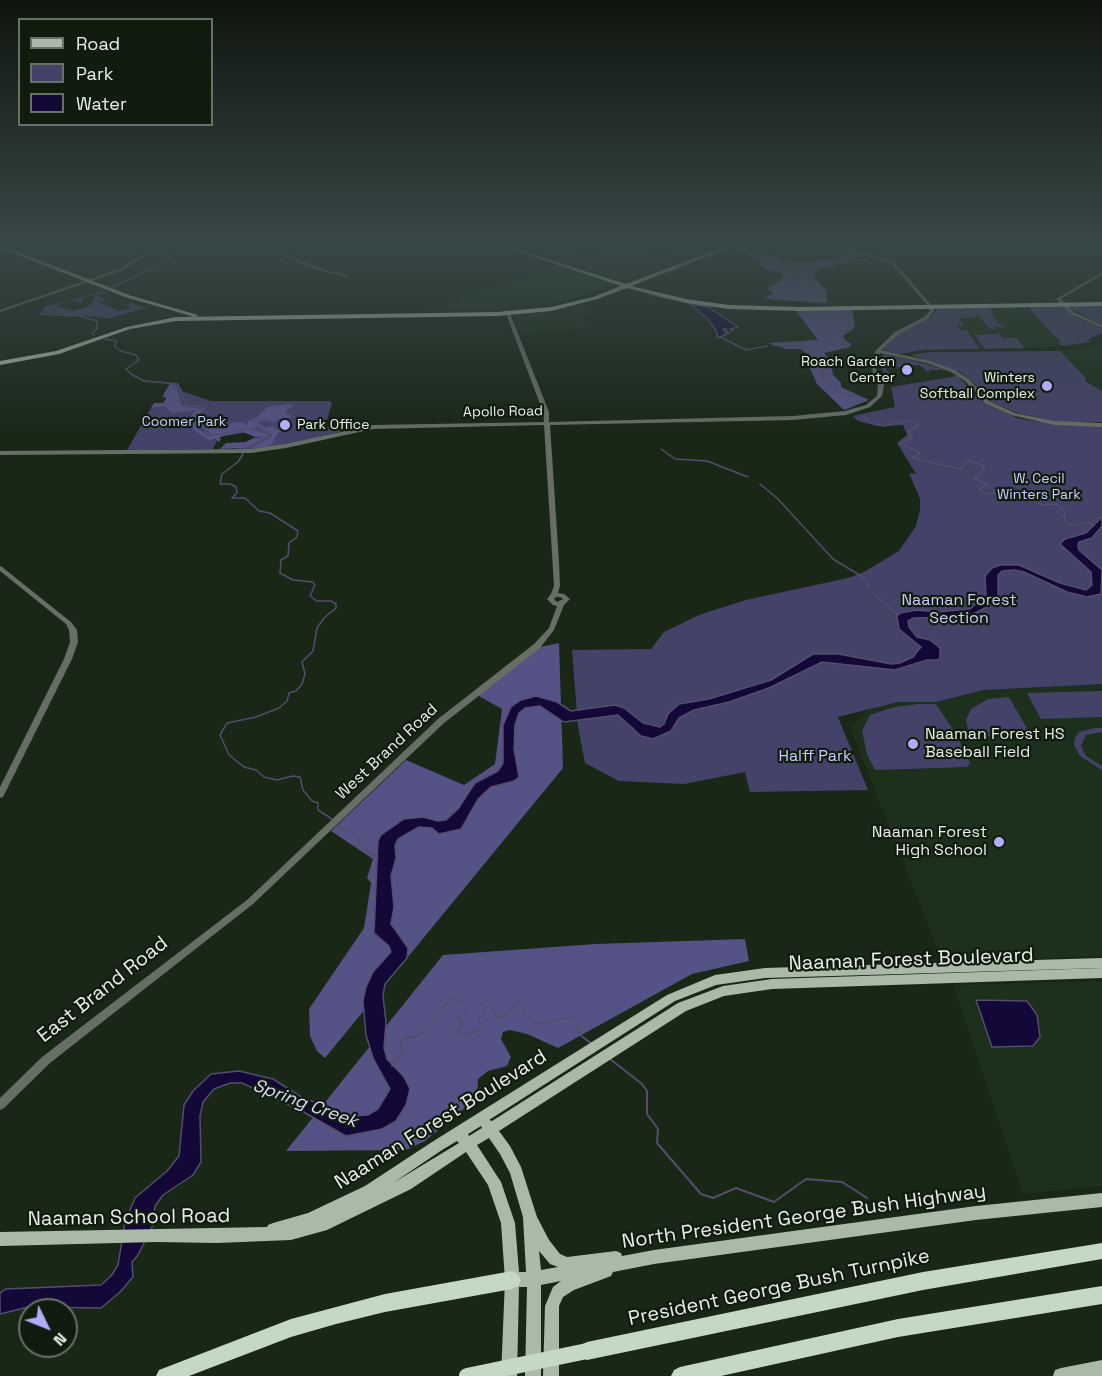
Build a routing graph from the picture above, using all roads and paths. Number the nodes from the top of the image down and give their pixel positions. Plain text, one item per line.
1 (154, 308) edge
2 (167, 308) edge
3 (179, 308) edge
4 (535, 308) edge
5 (763, 308) edge
6 (803, 308) edge
7 (929, 308) edge
8 (1069, 308) edge
9 (507, 312) junction
10 (225, 314) junction
11 (447, 314) junction
12 (172, 315) junction
13 (193, 317) junction
14 (1102, 327) edge
15 (878, 351) junction
16 (0, 361) edge
17 (547, 423) junction
18 (1102, 425) edge
19 (0, 453) edge
20 (0, 568) edge
21 (0, 795) edge
22 (236, 914) joint
23 (1102, 963) edge
24 (1102, 973) edge
25 (673, 998) junction
26 (682, 1007) junction
27 (633, 1030) junction
28 (571, 1069) junction
29 (0, 1105) edge
30 (482, 1119) junction
31 (491, 1130) junction
32 (459, 1133) junction
33 (468, 1145) junction
34 (1102, 1200) edge
35 (530, 1217) junction
36 (259, 1234) junction
37 (0, 1239) edge
38 (1102, 1251) edge
39 (654, 1257) junction
40 (534, 1279) junction
41 (512, 1280) junction
42 (1102, 1295) edge
43 (1102, 1368) edge
44 (165, 1376) edge
45 (467, 1376) edge
46 (509, 1376) edge
47 (533, 1376) edge
48 (551, 1376) edge
49 (680, 1376) edge
50 (1061, 1376) edge

1 - 12 main road
2 - 13 main road
3 - 10 main road
4 - 9 main road
5 - 6 main road
7 - 15 street
8 - 14 street
9 - 11 main road
9 - 17 street, West Brand Road
10 - 11 main road
10 - 13 main road
11 - 13 main road
12 - 13 main road
12 - 16 main road
13 - 16 main road
15 - 17 street, Apollo Road
15 - 18 street
17 - 19 street, Apollo Road
17 - 22 street, West Brand Road
20 - 21 street
22 - 29 street, East Brand Road
23 - 25 main road, Naaman Forest Boulevard
24 - 26 main road, Naaman Forest Boulevard
25 - 26 main road
25 - 27 main road, Naaman Forest Boulevard
26 - 27 main road, Naaman Forest Boulevard
27 - 28 main road, Naaman Forest Boulevard
28 - 30 main road, Naaman Forest Boulevard
28 - 31 main road, Naaman Forest Boulevard
30 - 31 main road
30 - 32 main road, Naaman Forest Boulevard
31 - 33 main road, Naaman Forest Boulevard
31 - 35 main road
32 - 33 main road
32 - 36 main road, Naaman Forest Boulevard
33 - 36 main road, Naaman Forest Boulevard
33 - 41 main road
34 - 39 main road, North President George Bush Highway
35 - 39 main road
35 - 40 main road
36 - 37 main road, Naaman School Road
38 - 45 highway, President George Bush Turnpike, bridge
39 - 40 main road, North President George Bush Highway
39 - 48 main road
40 - 41 main road, North President George Bush Highway
40 - 47 main road
41 - 44 highway
41 - 46 main road
42 - 49 highway
43 - 50 main road

